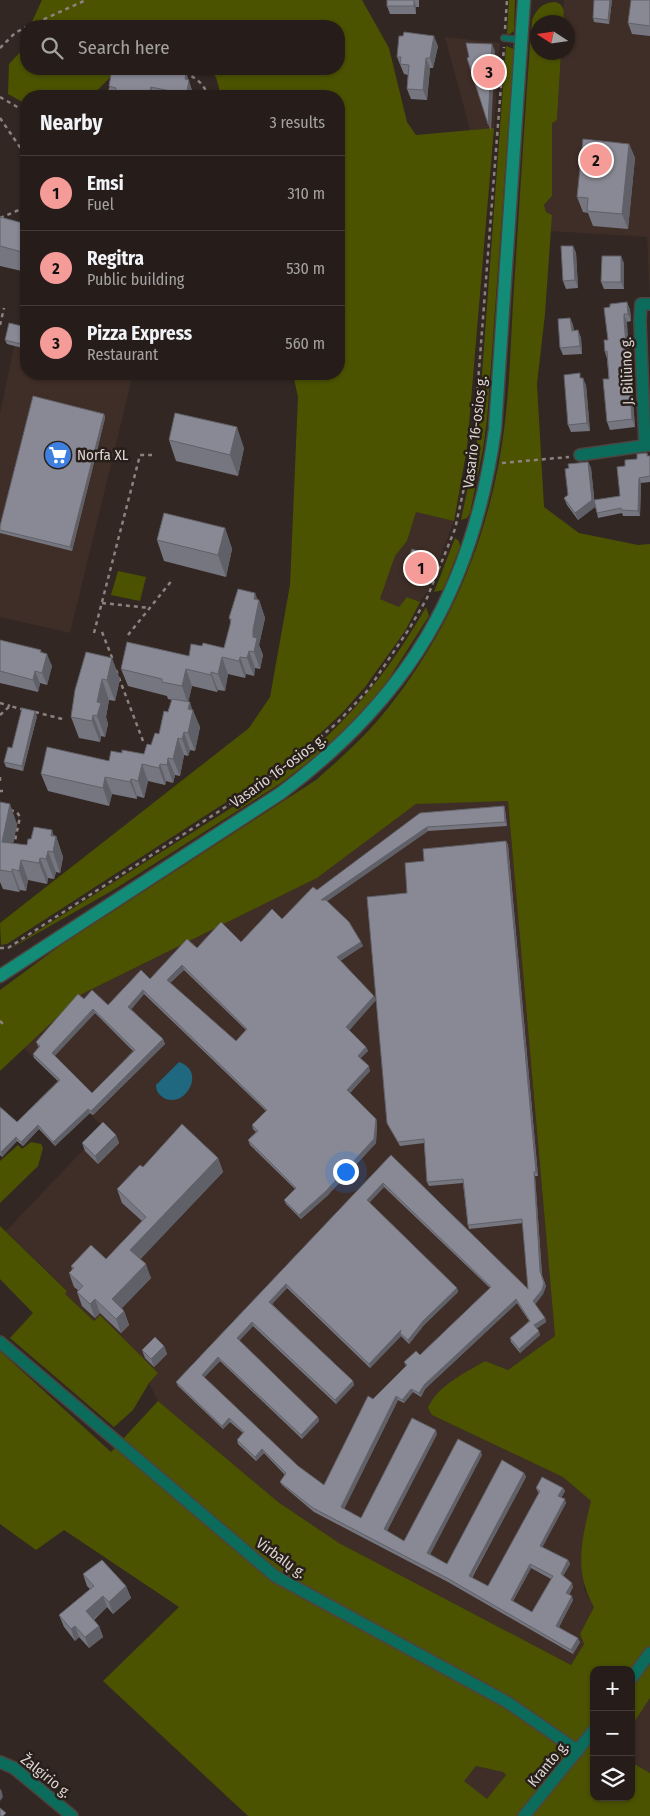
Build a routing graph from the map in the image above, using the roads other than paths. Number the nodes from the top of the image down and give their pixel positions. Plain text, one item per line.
1 (524, 0) edge
2 (504, 38) road end
3 (522, 40) junction
4 (650, 304) edge
5 (648, 445) edge
6 (580, 455) road end
7 (0, 976) edge
8 (0, 1342) edge
9 (650, 1653) edge
10 (635, 1674) edge
11 (590, 1735) edge
12 (578, 1751) junction
13 (0, 1762) edge
14 (72, 1816) edge
15 (524, 1816) edge

1 - 3 main road, Vasario 16-osios g.
2 - 3 lane
3 - 7 main road, Vasario 16-osios g.
4 - 5 street, J. Biliūno g.
5 - 6 street
8 - 12 street, Virbalų g.
9 - 10 street
11 - 12 street, Kranto g.
12 - 15 street, Kranto g.
13 - 14 street, Žalgirio g.

